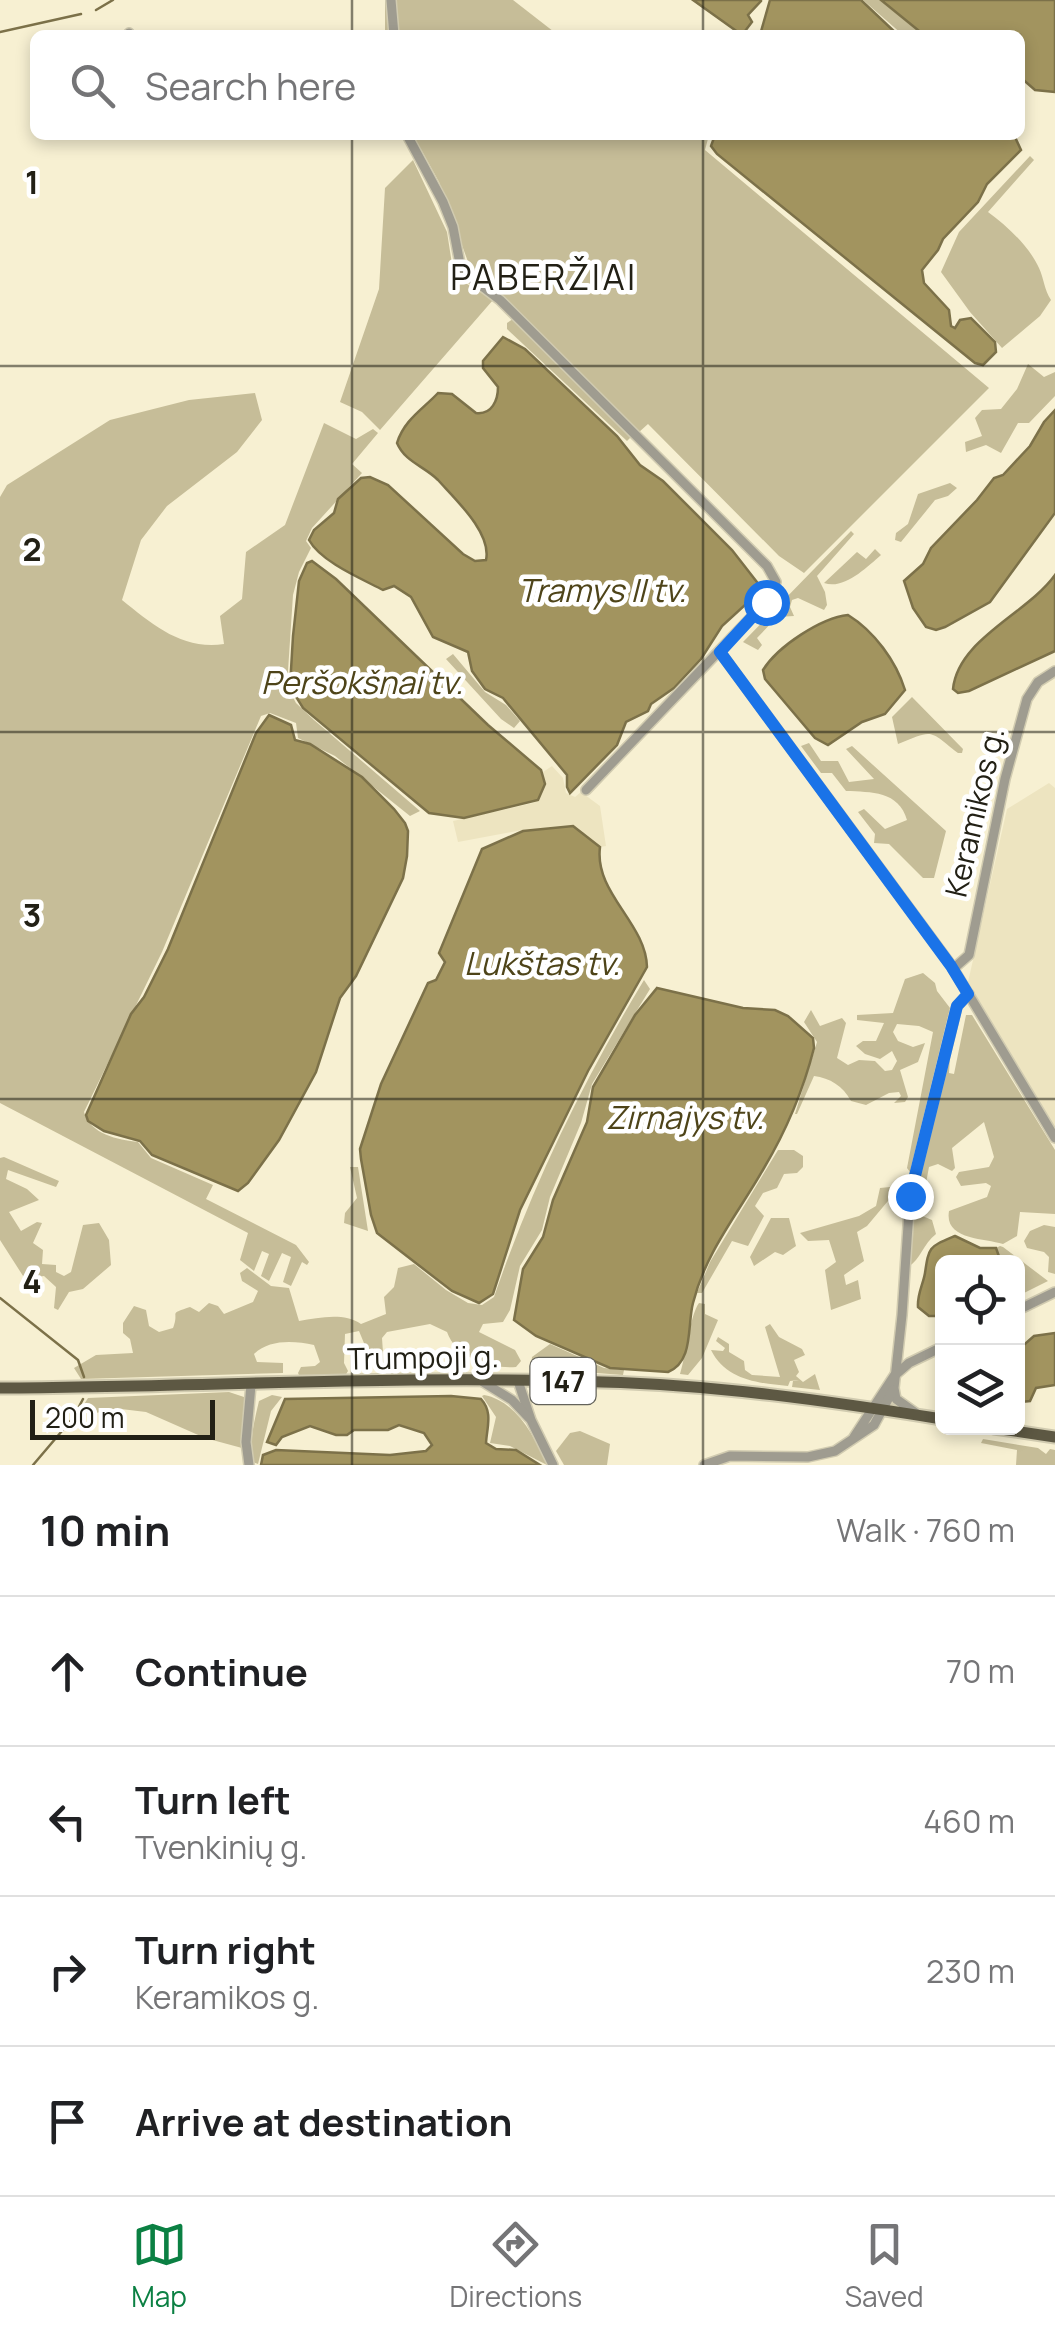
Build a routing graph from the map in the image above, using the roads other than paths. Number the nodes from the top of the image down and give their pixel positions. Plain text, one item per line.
1 (391, 0) edge
2 (394, 30) edge
3 (409, 140) edge
4 (720, 652) junction
5 (1055, 671) edge
6 (586, 790) dead end
7 (953, 969) junction
8 (968, 994) junction
9 (1055, 1138) edge
10 (1055, 1292) edge
11 (1025, 1307) edge
12 (935, 1351) edge
13 (894, 1376) junction
14 (479, 1380) junction
15 (518, 1381) junction
16 (251, 1385) junction
17 (0, 1388) edge
18 (894, 1388) junction
19 (512, 1400) junction
20 (879, 1409) junction
21 (920, 1415) junction
22 (935, 1418) edge
23 (531, 1420) junction
24 (1025, 1433) edge
25 (1053, 1438) edge
26 (249, 1465) edge
27 (553, 1465) edge
28 (704, 1465) edge

1 - 2 street
3 - 4 street
4 - 6 street
4 - 7 street
5 - 7 street, Keramikos g.
7 - 8 street
8 - 9 street
8 - 13 street
10 - 11 street
12 - 13 street
13 - 18 street
13 - 20 street
14 - 15 main road, Trumpoji g. / 147
14 - 16 main road, Trumpoji g. / 147
14 - 19 street
15 - 19 street
15 - 20 main road, Trumpoji g. / 147
15 - 23 street
16 - 17 main road, Trumpoji g. / 147
16 - 26 street
18 - 20 street
18 - 21 street
19 - 23 street
20 - 21 main road, Trumpoji g. / 147
20 - 28 street
21 - 22 main road, Trumpoji g. / 147
23 - 27 street
24 - 25 main road

